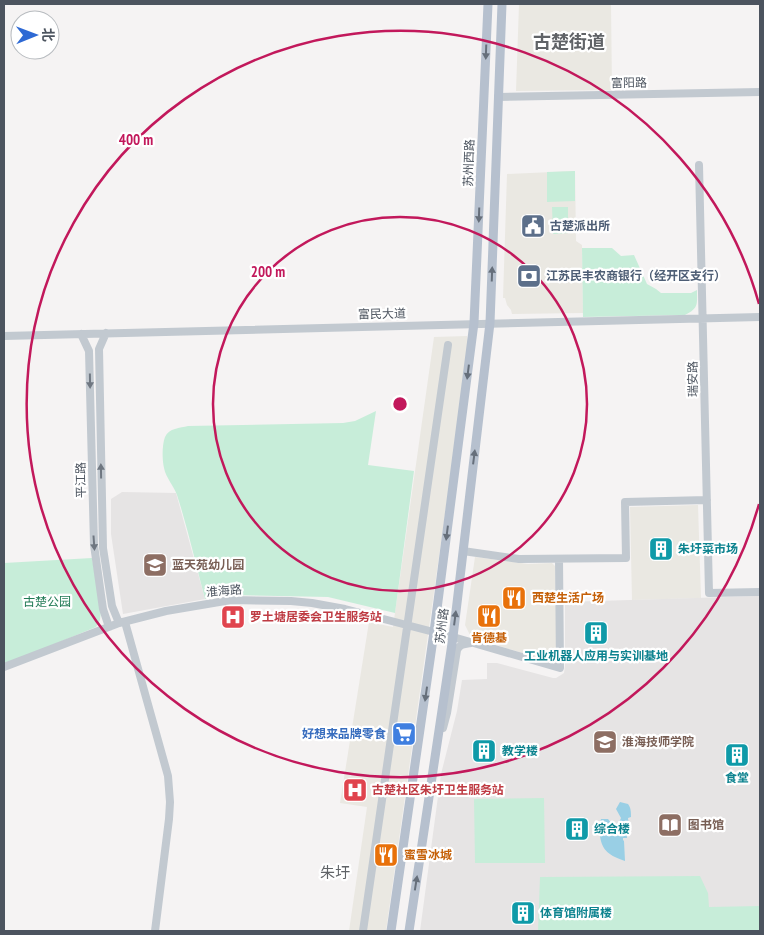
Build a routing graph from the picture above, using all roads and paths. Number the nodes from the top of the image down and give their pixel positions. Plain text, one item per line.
1 (488, 4) edge
2 (502, 4) edge
3 (760, 92) edge
4 (498, 97) junction
5 (699, 165) dead end
6 (760, 317) edge
7 (703, 318) junction
8 (474, 323) junction
9 (490, 323) junction
10 (106, 333) junction
11 (81, 334) junction
12 (4, 336) edge
13 (448, 345) dead end
14 (707, 500) junction
15 (463, 551) junction
16 (558, 559) junction
17 (760, 592) edge
18 (122, 622) junction
19 (407, 625) junction
20 (109, 627) junction
21 (434, 632) junction
22 (453, 637) junction
23 (473, 642) junction
24 (4, 667) edge
25 (437, 746) junction
26 (155, 931) edge
27 (363, 931) edge
28 (391, 931) edge
29 (409, 931) edge

1 -> 8 main road, 苏州西路
2 - 4 main road
3 - 4 street, 富阳路
9 -> 4 main road
5 - 7 street, 瑞安路
6 - 7 street, 富民大道
7 - 9 street, 富民大道
7 - 14 street, 瑞安路
8 - 9 street, 富民大道
8 - 10 street, 富民大道
8 -> 21 main road, 苏州路
15 -> 9 main road, 苏州路
10 - 11 street, 富民大道
18 -> 10 street, 平江路
11 - 12 street, 富民大道
11 -> 20 street, 平江路
13 - 19 street
14 - 16 street
14 - 17 street, 瑞安路
15 - 16 street
22 -> 15 main road, 苏州路
16 - 23 street, 淮海路
18 - 19 street, 淮海路
18 - 20 street, 淮海路
18 - 26 street, 平江路
19 - 21 street, 淮海路
19 - 27 street
20 - 24 street, 淮海路
21 - 22 street, 淮海路
21 -> 28 main road, 苏州路
22 - 23 street, 淮海路
22 - 25 main road, 苏州路
23 - 25 street
29 -> 25 main road, 苏州路

